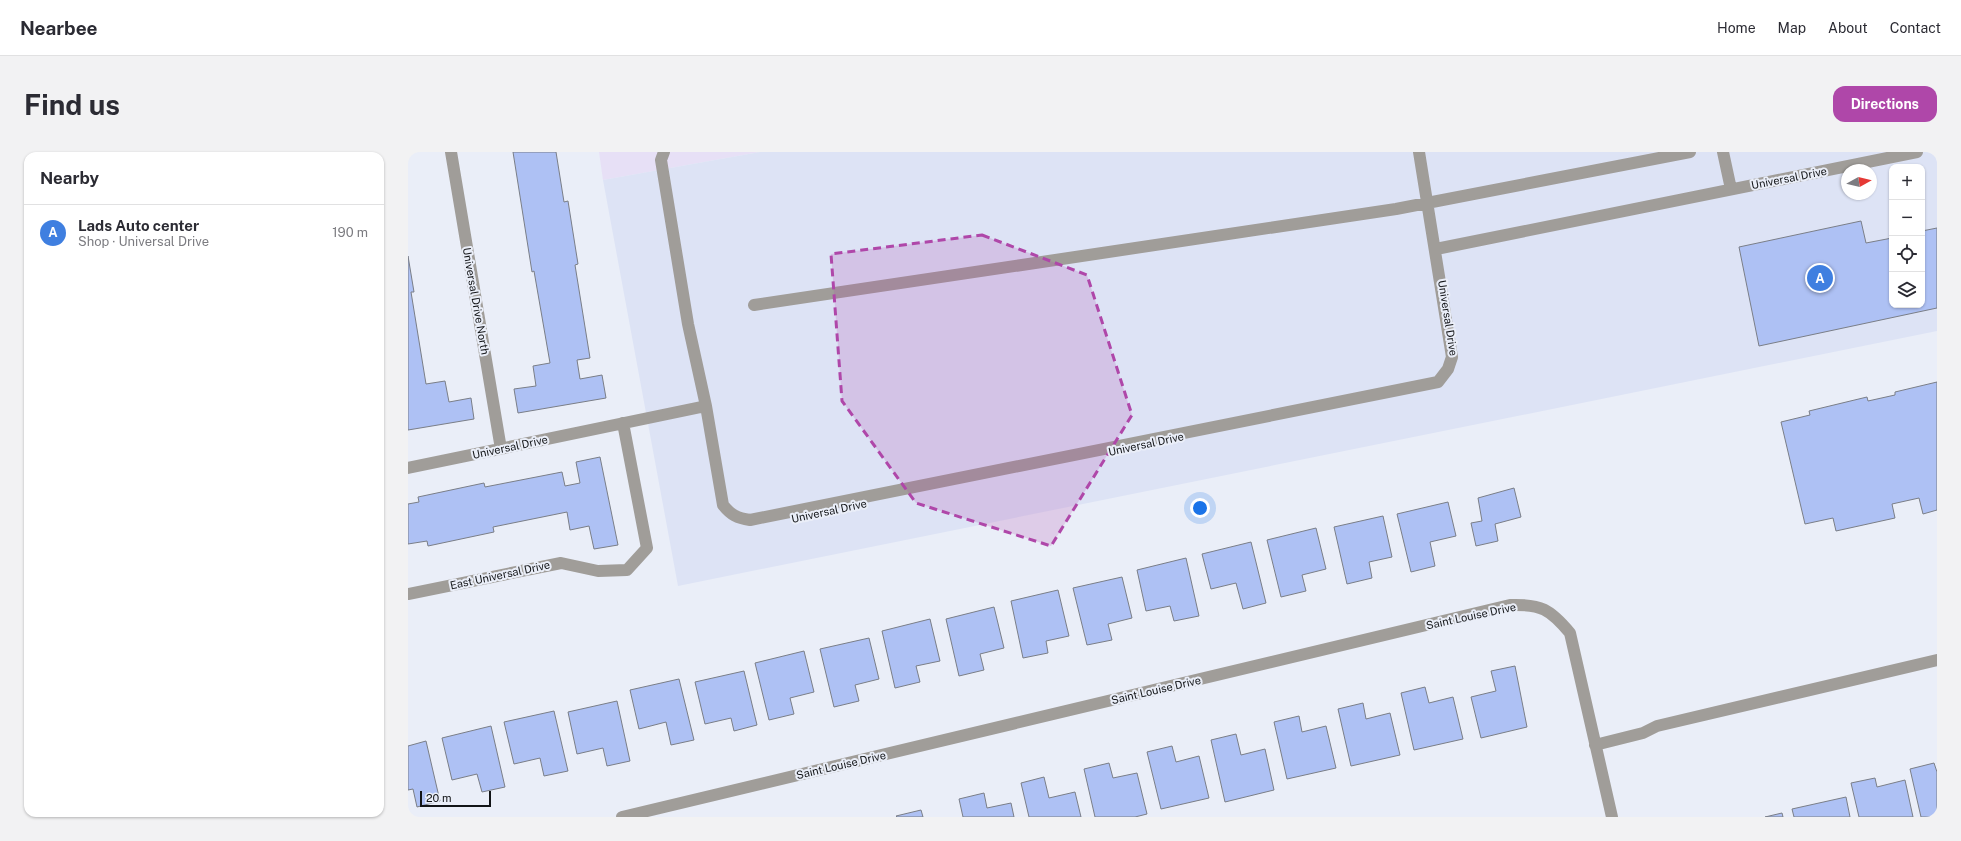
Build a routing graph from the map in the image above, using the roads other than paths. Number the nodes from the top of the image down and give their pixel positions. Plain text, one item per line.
1 (451, 152) edge
2 (664, 152) edge
3 (1419, 152) edge
4 (1690, 152) edge
5 (1723, 152) edge
6 (1917, 152) edge
7 (1657, 155) edge
8 (1731, 189) junction
9 (1428, 203) junction
10 (1436, 249) junction
11 (754, 305) dead end
12 (706, 406) junction
13 (623, 423) junction
14 (501, 449) junction
15 (408, 468) edge
16 (408, 594) edge
17 (1937, 660) edge
18 (1595, 745) junction
19 (622, 817) edge
20 (1612, 817) edge

1 - 14 street, Universal Drive North
2 - 12 street
3 - 9 street, Universal Drive
4 - 7 street
5 - 8 street
6 - 8 street, Universal Drive
7 - 9 street
8 - 10 street, Universal Drive
9 - 10 street, Universal Drive
9 - 11 street
10 - 12 street, Universal Drive
12 - 13 street, Universal Drive
13 - 14 street, Universal Drive
13 - 16 street, East Universal Drive
14 - 15 street, Universal Drive
17 - 18 street
18 - 19 street, Saint Louise Drive
18 - 20 street, Saint Louise Drive

